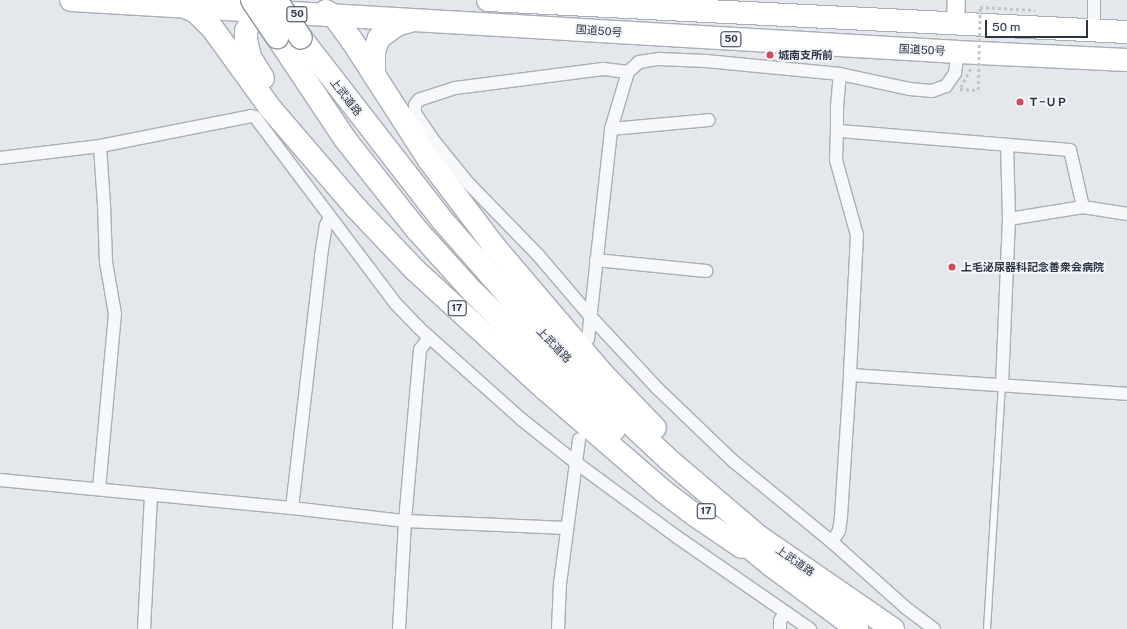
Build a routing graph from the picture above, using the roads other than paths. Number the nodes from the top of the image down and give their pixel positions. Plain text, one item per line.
1 (71, 0) edge
2 (297, 0) edge
3 (488, 0) edge
4 (956, 0) edge
5 (1094, 0) edge
6 (259, 4) edge
7 (185, 7) junction
8 (334, 16) junction
9 (420, 20) junction
10 (955, 23) junction
11 (1094, 30) junction
12 (1127, 32) edge
13 (965, 60) junction
14 (1127, 60) edge
15 (628, 72) junction
16 (840, 74) junction
17 (374, 75) junction
18 (709, 120) dead end
19 (611, 129) junction
20 (837, 131) junction
21 (294, 135) junction
22 (1007, 145) junction
23 (100, 146) junction
24 (0, 158) edge
25 (1083, 207) junction
26 (1127, 214) edge
27 (330, 218) junction
28 (1009, 219) junction
29 (596, 260) junction
30 (706, 271) dead end
31 (591, 317) junction
32 (429, 337) junction
33 (588, 339) dead end
34 (850, 375) junction
35 (1002, 385) junction
36 (1127, 394) edge
37 (579, 439) dead end
38 (575, 462) junction
39 (0, 480) edge
40 (99, 490) junction
41 (151, 495) junction
42 (292, 508) junction
43 (405, 521) junction
44 (567, 528) junction
45 (832, 542) junction
46 (772, 566) junction
47 (827, 583) junction
48 (785, 612) junction
49 (144, 629) edge
50 (399, 629) edge
51 (558, 629) edge
52 (780, 629) edge
53 (810, 629) edge
54 (857, 629) edge
55 (892, 629) edge
56 (934, 629) edge
57 (987, 629) edge

1 - 7 highway, 国道50号 / 50
2 - 8 highway
3 - 10 highway
4 - 10 street
5 - 11 street
6 - 7 highway, 国道50号 / 50
6 - 8 highway, 国道50号 / 50
6 - 21 highway, 17
6 - 46 highway, 上武道路 / 17, bridge
6 - 47 highway, 上武道路 / 17, bridge
7 - 21 highway, 17
8 - 9 highway, 国道50号 / 50
8 - 17 highway, 17
9 - 13 highway, 国道50号 / 50
9 - 17 highway
10 - 11 highway
11 - 12 highway
13 - 14 highway, 国道50号 / 50
13 - 16 street
15 - 16 street
15 - 19 street
15 - 31 street
16 - 20 street
17 - 47 highway, 17
18 - 19 street
19 - 29 street
20 - 22 street
20 - 34 street
21 - 46 highway, 17
22 - 25 street
22 - 28 street
23 - 24 street
23 - 27 street
23 - 40 street
25 - 26 street
25 - 28 street
27 - 32 street
27 - 42 street
28 - 35 street
29 - 30 street
29 - 31 street
31 - 33 street
31 - 45 street
32 - 38 street
32 - 43 street
34 - 35 street
34 - 45 street
35 - 36 street
35 - 57 lane
37 - 38 street
38 - 44 street
38 - 48 street
39 - 40 street
40 - 41 street
41 - 42 street
41 - 49 street
42 - 43 street
43 - 44 street
43 - 50 street
44 - 51 street
45 - 56 street
46 - 54 highway, 上武道路 / 17
47 - 55 highway, 上武道路 / 17
48 - 52 street
48 - 53 street

